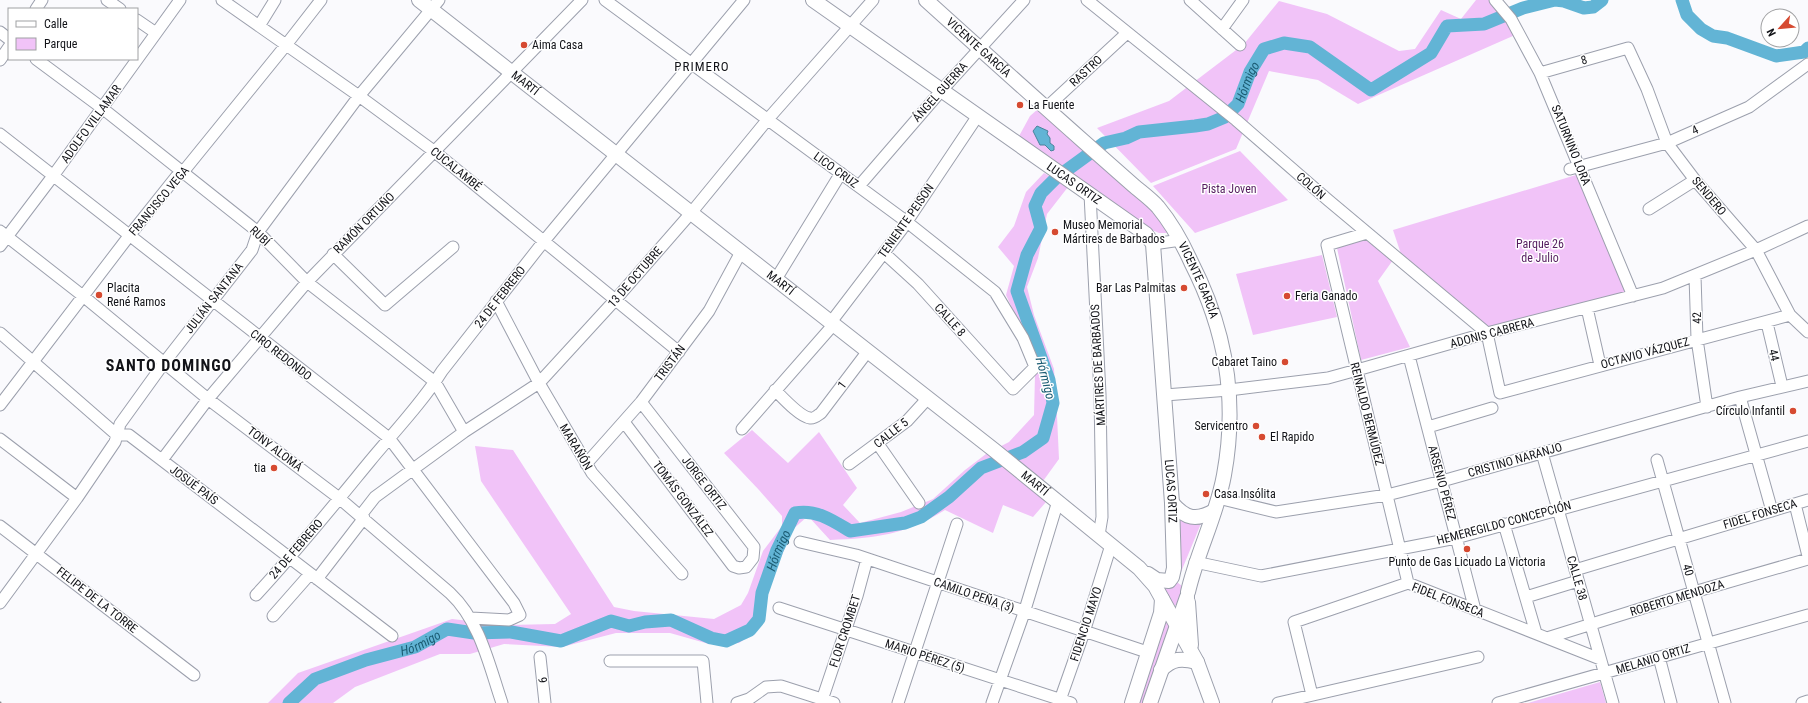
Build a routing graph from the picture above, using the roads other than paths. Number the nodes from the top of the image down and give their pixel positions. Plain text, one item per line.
1 (107, 0) edge
2 (180, 0) edge
3 (222, 0) edge
4 (275, 0) edge
5 (321, 0) edge
6 (582, 0) edge
7 (605, 0) edge
8 (744, 0) edge
9 (813, 0) edge
10 (873, 0) edge
11 (926, 0) edge
12 (1024, 0) edge
13 (1087, 0) edge
14 (1190, 0) edge
15 (1243, 0) edge
16 (1497, 1) edge
17 (429, 3) edge
18 (119, 8) edge
19 (138, 21) edge
20 (259, 26) junction
21 (850, 26) junction
22 (1222, 29) junction
23 (0, 32) edge
24 (156, 33) junction
25 (1127, 33) junction
26 (8, 38) edge
27 (286, 46) junction
28 (1240, 46) dead end
29 (8, 48) edge
30 (1628, 48) joint
31 (979, 49) junction
32 (138, 58) edge
33 (0, 60) edge
34 (37, 60) edge
35 (137, 60) edge
36 (690, 64) junction
37 (1808, 64) edge
38 (1540, 73) junction
39 (512, 74) junction
40 (941, 91) junction
41 (359, 96) junction
42 (102, 108) junction
43 (1046, 108) junction
44 (977, 117) junction
45 (768, 119) junction
46 (0, 134) edge
47 (1667, 142) junction
48 (435, 152) junction
49 (616, 154) junction
50 (1574, 168) junction
51 (183, 172) junction
52 (841, 174) junction
53 (53, 176) junction
54 (1695, 180) junction
55 (858, 186) junction
56 (1090, 194) junction
57 (1649, 209) dead end
58 (691, 213) junction
59 (907, 222) junction
60 (1808, 226) edge
61 (258, 232) junction
62 (1367, 233) junction
63 (4, 234) edge
64 (129, 236) junction
65 (1181, 240) junction
66 (544, 241) junction
67 (1154, 244) junction
68 (0, 246) edge
69 (453, 247) dead end
70 (1756, 250) junction
71 (741, 252) junction
72 (884, 253) junction
73 (333, 254) junction
74 (1695, 276) junction
75 (776, 279) junction
76 (307, 282) junction
77 (83, 296) junction
78 (1633, 296) junction
79 (616, 299) junction
80 (212, 301) junction
81 (496, 301) junction
82 (1588, 308) junction
83 (1790, 316) junction
84 (832, 323) junction
85 (1767, 323) junction
86 (1808, 332) edge
87 (0, 333) edge
88 (1487, 333) junction
89 (259, 338) junction
90 (1698, 339) junction
91 (868, 351) junction
92 (679, 352) junction
93 (1409, 356) junction
94 (33, 361) junction
95 (164, 363) junction
96 (1600, 365) junction
97 (1357, 370) junction
98 (1808, 381) edge
99 (435, 382) junction
100 (539, 383) junction
101 (1782, 386) junction
102 (1013, 389) joint
103 (775, 390) junction
104 (1230, 390) junction
105 (1165, 395) junction
106 (1740, 397) junction
107 (928, 398) junction
108 (208, 399) junction
109 (641, 402) junction
110 (0, 405) edge
111 (1707, 407) junction
112 (1492, 408) dead end
113 (624, 422) junction
114 (1428, 427) junction
115 (742, 429) dead end
116 (464, 432) junction
117 (117, 435) junction
118 (0, 438) edge
119 (389, 438) junction
120 (1808, 442) edge
121 (878, 444) junction
122 (1542, 453) junction
123 (1756, 456) junction
124 (162, 460) junction
125 (1657, 460) dead end
126 (586, 464) junction
127 (849, 464) dead end
128 (412, 469) junction
129 (1662, 480) junction
130 (1442, 481) junction
131 (1387, 494) junction
132 (77, 498) junction
133 (339, 498) junction
134 (1808, 500) edge
135 (1058, 501) junction
136 (919, 502) dead end
137 (1172, 503) junction
138 (1216, 504) junction
139 (1794, 504) junction
140 (1558, 509) junction
141 (1772, 511) junction
142 (362, 516) junction
143 (957, 524) dead end
144 (1504, 524) junction
145 (0, 526) edge
146 (1099, 535) junction
147 (1456, 538) junction
148 (1679, 539) junction
149 (800, 542) dead end
150 (1111, 545) junction
151 (1400, 549) junction
152 (36, 554) junction
153 (1808, 556) edge
154 (290, 558) junction
155 (867, 559) junction
156 (1808, 559) edge
157 (1195, 562) junction
158 (746, 567) joint
159 (1139, 568) junction
160 (682, 574) dead end
161 (1576, 575) junction
162 (313, 577) junction
163 (1169, 581) junction
164 (938, 583) junction
165 (1408, 584) junction
166 (1694, 592) junction
167 (1188, 594) junction
168 (256, 595) dead end
169 (1526, 597) junction
170 (1162, 598) junction
171 (0, 603) edge
172 (779, 608) dead end
173 (1475, 610) junction
174 (1024, 613) junction
175 (1808, 615) edge
176 (273, 616) dead end
177 (473, 620) junction
178 (1176, 624) junction
179 (1590, 624) junction
180 (846, 630) junction
181 (1084, 632) junction
182 (1536, 633) junction
183 (392, 636) dead end
184 (1547, 638) junction
185 (1708, 643) junction
186 (914, 652) junction
187 (1147, 652) junction
188 (540, 657) dead end
189 (1478, 657) dead end
190 (1659, 657) junction
191 (1600, 659) junction
192 (610, 661) dead end
193 (1197, 662) junction
194 (1161, 670) junction
195 (1605, 674) junction
196 (194, 675) dead end
197 (1001, 680) junction
198 (1312, 695) junction
199 (822, 701) edge
200 (1059, 701) edge
201 (1808, 701) edge
202 (502, 703) edge
203 (545, 703) edge
204 (707, 703) edge
205 (737, 703) edge
206 (834, 703) edge
207 (898, 703) edge
208 (992, 703) edge
209 (1071, 703) edge
210 (1132, 703) edge
211 (1150, 703) edge
212 (1212, 703) edge
213 (1278, 703) edge
214 (1498, 703) edge
215 (1613, 703) edge
216 (1671, 703) edge
217 (1725, 703) edge
218 (1802, 703) edge

1 - 18 street
2 - 24 street, ADOLFO VILLAMAR
3 - 20 street, CUCALAMBÉ
4 - 20 street
5 - 27 street, FRANCISCO VEGA
6 - 39 street, RAMÓN ORTUÑO
7 - 36 street, LICO CRUZ
8 - 36 street, 24 DE FEBRERO
9 - 21 main road, LUCAS ORTIZ
10 - 21 street, 13 DE OCTUBRE
11 - 31 main road, VICENTE GARCÍA
12 - 31 street, ÁNGEL GUERRA
13 - 25 street, COLÓN
14 - 22 street
15 - 22 street
16 - 38 street, SATURNINO LORA
17 - 39 main road, MARTÍ
17 - 41 street, JULIÁN SANTANA
19 - 24 street
20 - 27 street, CUCALAMBÉ
21 - 40 main road, LUCAS ORTIZ
21 - 45 street, 13 DE OCTUBRE
22 - 28 street
23 - 26 street
24 - 32 street, ADOLFO VILLAMAR
25 - 43 street, RASTRO
25 - 62 street, COLÓN
27 - 41 street, CUCALAMBÉ
27 - 51 street, FRANCISCO VEGA
29 - 33 street
30 - 38 street, 8
30 - 47 street, SENDERO
31 - 40 street, ÁNGEL GUERRA
31 - 43 main road, VICENTE GARCÍA
34 - 42 street, RUBÍ
35 - 42 street, ADOLFO VILLAMAR
36 - 45 street, LICO CRUZ
36 - 49 street, 24 DE FEBRERO
37 - 47 street, 4
38 - 50 street, SATURNINO LORA
39 - 48 street, RAMÓN ORTUÑO
39 - 49 main road, MARTÍ
40 - 44 main road, LUCAS ORTIZ
40 - 55 street, ÁNGEL GUERRA
41 - 48 street, CUCALAMBÉ
41 - 61 street, JULIÁN SANTANA
42 - 51 street, RUBÍ
42 - 53 street, ADOLFO VILLAMAR
43 - 65 main road, VICENTE GARCÍA
44 - 56 main road, LUCAS ORTIZ
44 - 59 street, TENIENTE PEISON
45 - 52 street, LICO CRUZ
45 - 58 street, 13 DE OCTUBRE
46 - 53 street, CIRO REDONDO
47 - 50 street, 4
47 - 54 street, SENDERO
48 - 66 street, CUCALAMBÉ
48 - 73 street, RAMÓN ORTUÑO
49 - 58 main road, MARTÍ
49 - 66 street, 24 DE FEBRERO
50 - 78 street, SATURNINO LORA
51 - 61 street, RUBÍ
51 - 64 street, FRANCISCO VEGA
52 - 55 street, LICO CRUZ
52 - 75 street
53 - 63 street, ADOLFO VILLAMAR
53 - 64 street, CIRO REDONDO
54 - 57 street
54 - 70 street, SENDERO
55 - 59 street, LICO CRUZ
56 - 67 main road, LUCAS ORTIZ
56 - 146 street, MÁRTIRES DE BARBADOS
58 - 71 main road, MARTÍ
58 - 79 street, 13 DE OCTUBRE
59 - 72 street, TENIENTE PEISON
59 - 102 street, LICO CRUZ
60 - 70 street, ADONIS CABRERA
61 - 76 street, RUBÍ
61 - 80 street, JULIÁN SANTANA
62 - 88 street, COLÓN
62 - 97 street, REINALDO BERMÚDEZ
63 - 68 street, ADOLFO VILLAMAR
63 - 77 street, TONY ALOMÁ
64 - 77 street, FRANCISCO VEGA
64 - 80 street, CIRO REDONDO
65 - 67 street
65 - 104 main road, VICENTE GARCÍA
66 - 79 street, CUCALAMBÉ
66 - 81 street, 24 DE FEBRERO
67 - 105 main road, LUCAS ORTIZ
69 - 73 street
70 - 74 street, ADONIS CABRERA
70 - 83 street, SENDERO
71 - 75 main road, MARTÍ
71 - 92 street, TRISTÁN
72 - 84 street, TENIENTE PEISON
72 - 102 street, CALLE 8
73 - 76 street, RAMÓN ORTUÑO
74 - 78 street, ADONIS CABRERA
74 - 90 street, 42
75 - 84 main road, MARTÍ
76 - 89 street, RAMÓN ORTUÑO
76 - 99 street, RUBÍ
77 - 94 street, FRANCISCO VEGA
77 - 95 street, TONY ALOMÁ
78 - 82 street, ADONIS CABRERA
79 - 92 street, CUCALAMBÉ
79 - 100 street, 13 DE OCTUBRE
80 - 89 street, CIRO REDONDO
80 - 95 street, JULIÁN SANTANA
81 - 99 street, 24 DE FEBRERO
81 - 100 street, MARAÑÓN
82 - 88 street, ADONIS CABRERA
82 - 96 street
83 - 85 street, OCTAVIO VÁZQUEZ
83 - 86 street, SENDERO
84 - 91 main road, MARTÍ
84 - 103 street, TENIENTE PEISON
85 - 90 street, OCTAVIO VÁZQUEZ
85 - 101 street, 44
87 - 94 street, JOSUÉ PAÍS
88 - 93 street, ADONIS CABRERA
88 - 96 street, OCTAVIO VÁZQUEZ
89 - 108 street, RAMÓN ORTUÑO
89 - 119 street, CIRO REDONDO
90 - 96 street, OCTAVIO VÁZQUEZ
90 - 111 street, 42
91 - 103 street, 1
91 - 107 main road, MARTÍ
92 - 109 street, TRISTÁN
93 - 97 street, ADONIS CABRERA
93 - 114 street, ARSENIO PÉREZ
94 - 110 street, FRANCISCO VEGA
94 - 117 street, JOSUÉ PAÍS
95 - 108 street, TONY ALOMÁ
95 - 117 street, JULIÁN SANTANA
97 - 104 street, ADONIS CABRERA
97 - 131 street, REINALDO BERMÚDEZ
98 - 101 street, CRISTINO NARANJO
99 - 116 street, RUBÍ
99 - 119 street, 24 DE FEBRERO
100 - 116 street, 13 DE OCTUBRE
100 - 126 street, MARAÑÓN
101 - 106 street, CRISTINO NARANJO
103 - 115 street, TENIENTE PEISON
104 - 105 street, ADONIS CABRERA
104 - 138 main road, VICENTE GARCÍA
105 - 137 main road, LUCAS ORTIZ
106 - 111 street, CRISTINO NARANJO
106 - 123 street
107 - 121 street, CALLE 5
107 - 135 main road, MARTÍ
108 - 124 street, RAMÓN ORTUÑO
108 - 133 street, TONY ALOMÁ
109 - 113 street, TRISTÁN
109 - 158 street, JORGE ORTIZ
111 - 122 street, CRISTINO NARANJO
112 - 114 street
113 - 126 street, TRISTÁN
113 - 158 street, TOMÁS GONZÁLEZ
114 - 130 street, ARSENIO PÉREZ
116 - 128 street, 13 DE OCTUBRE
117 - 124 street, JOSUÉ PAÍS
117 - 132 street, JULIÁN SANTANA
118 - 132 street
119 - 128 street, CIRO REDONDO
119 - 133 street, 24 DE FEBRERO
120 - 123 street, HEMEREGILDO CONCEPCIÓN
121 - 127 street, CALLE 5
121 - 136 street
122 - 130 street, CRISTINO NARANJO
122 - 140 street, CALLE 38
123 - 129 street, HEMEREGILDO CONCEPCIÓN
123 - 141 street
124 - 154 street, JOSUÉ PAÍS
125 - 129 street, 40
126 - 160 street, MARAÑÓN
128 - 142 street, 13 DE OCTUBRE
128 - 177 street, CIRO REDONDO
129 - 140 street, HEMEREGILDO CONCEPCIÓN
129 - 148 street, 40
130 - 131 street, CRISTINO NARANJO
130 - 147 street, ARSENIO PÉREZ
131 - 138 street, CRISTINO NARANJO
131 - 151 street, REINALDO BERMÚDEZ
132 - 152 street, JULIÁN SANTANA
133 - 142 street, TONY ALOMÁ
133 - 154 street, 24 DE FEBRERO
134 - 139 street, FIDEL FONSECA
135 - 146 main road, MARTÍ
135 - 174 street
137 - 138 main road
137 - 163 main road, LUCAS ORTIZ
138 - 157 main road, VICENTE GARCÍA
139 - 141 street, FIDEL FONSECA
139 - 153 street
140 - 144 street, HEMEREGILDO CONCEPCIÓN
140 - 161 street, CALLE 38
141 - 148 street, FIDEL FONSECA
142 - 162 street, 13 DE OCTUBRE
142 - 177 street, TONY ALOMÁ
143 - 164 street
144 - 147 street, HEMEREGILDO CONCEPCIÓN
144 - 169 street
145 - 152 street, FELIPE DE LA TORRE
146 - 150 main road, MARTÍ
147 - 151 street, HEMEREGILDO CONCEPCIÓN
147 - 173 street, ARSENIO PÉREZ
148 - 161 street, FIDEL FONSECA
148 - 166 street, 40
149 - 155 street, CAMILO PEÑA (3)
150 - 159 main road, MARTÍ
150 - 181 street, FIDENCIO MAYO
151 - 157 street, HEMEREGILDO CONCEPCIÓN
151 - 165 street, REINALDO BERMÚDEZ
152 - 171 street, JULIÁN SANTANA
152 - 196 street, FELIPE DE LA TORRE
154 - 162 street, JOSUÉ PAÍS
154 - 168 street, 24 DE FEBRERO
155 - 164 street, CAMILO PEÑA (3)
155 - 180 street, FLOR CROMBET
156 - 166 street, ROBERTO MENDOZA
157 - 167 main road, VICENTE GARCÍA
159 - 163 main road, MARTÍ
159 - 170 main road, MARTÍ
161 - 169 street, FIDEL FONSECA
161 - 179 street, CALLE 38
162 - 176 street, 13 DE OCTUBRE
162 - 183 street, JOSUÉ PAÍS
163 - 167 main road
163 - 170 main road
164 - 174 street, CAMILO PEÑA (3)
164 - 186 street
165 - 173 street, FIDEL FONSECA
165 - 198 street, FIDEL FONSECA
166 - 179 street, ROBERTO MENDOZA
166 - 185 street, 40
167 - 170 main road
167 - 178 main road
167 - 193 main road
169 - 182 street
170 - 178 main road, MARTÍ
170 - 187 main road
172 - 180 street, MARIO PÉREZ (5)
173 - 182 street, FIDEL FONSECA
174 - 181 street, CAMILO PEÑA (3)
174 - 197 street
175 - 185 street, MELANIO ORTIZ
177 - 202 street, TONY ALOMÁ
178 - 193 main road, MARTÍ
178 - 194 main road
179 - 184 street, ROBERTO MENDOZA
179 - 191 street, CALLE 38
180 - 186 street, MARIO PÉREZ (5)
180 - 199 street, FLOR CROMBET
181 - 187 street, CAMILO PEÑA (3)
181 - 200 street, FIDENCIO MAYO
182 - 184 street, FIDEL FONSECA
184 - 191 street, FIDEL FONSECA
185 - 190 street, MELANIO ORTIZ
185 - 217 street, 40
186 - 197 street, MARIO PÉREZ (5)
186 - 207 street
187 - 210 main road
188 - 203 street, 6
189 - 198 street
190 - 195 street, MELANIO ORTIZ
190 - 216 street
191 - 195 street, CALLE 38
192 - 204 street
193 - 194 main road
193 - 212 main road
194 - 211 main road
195 - 214 street, MELANIO ORTIZ
195 - 215 street, CALLE 38
197 - 200 street, MARIO PÉREZ (5)
197 - 208 street
198 - 213 street
199 - 205 street
199 - 206 street
200 - 209 street, MARIO PÉREZ (5)
201 - 218 street

